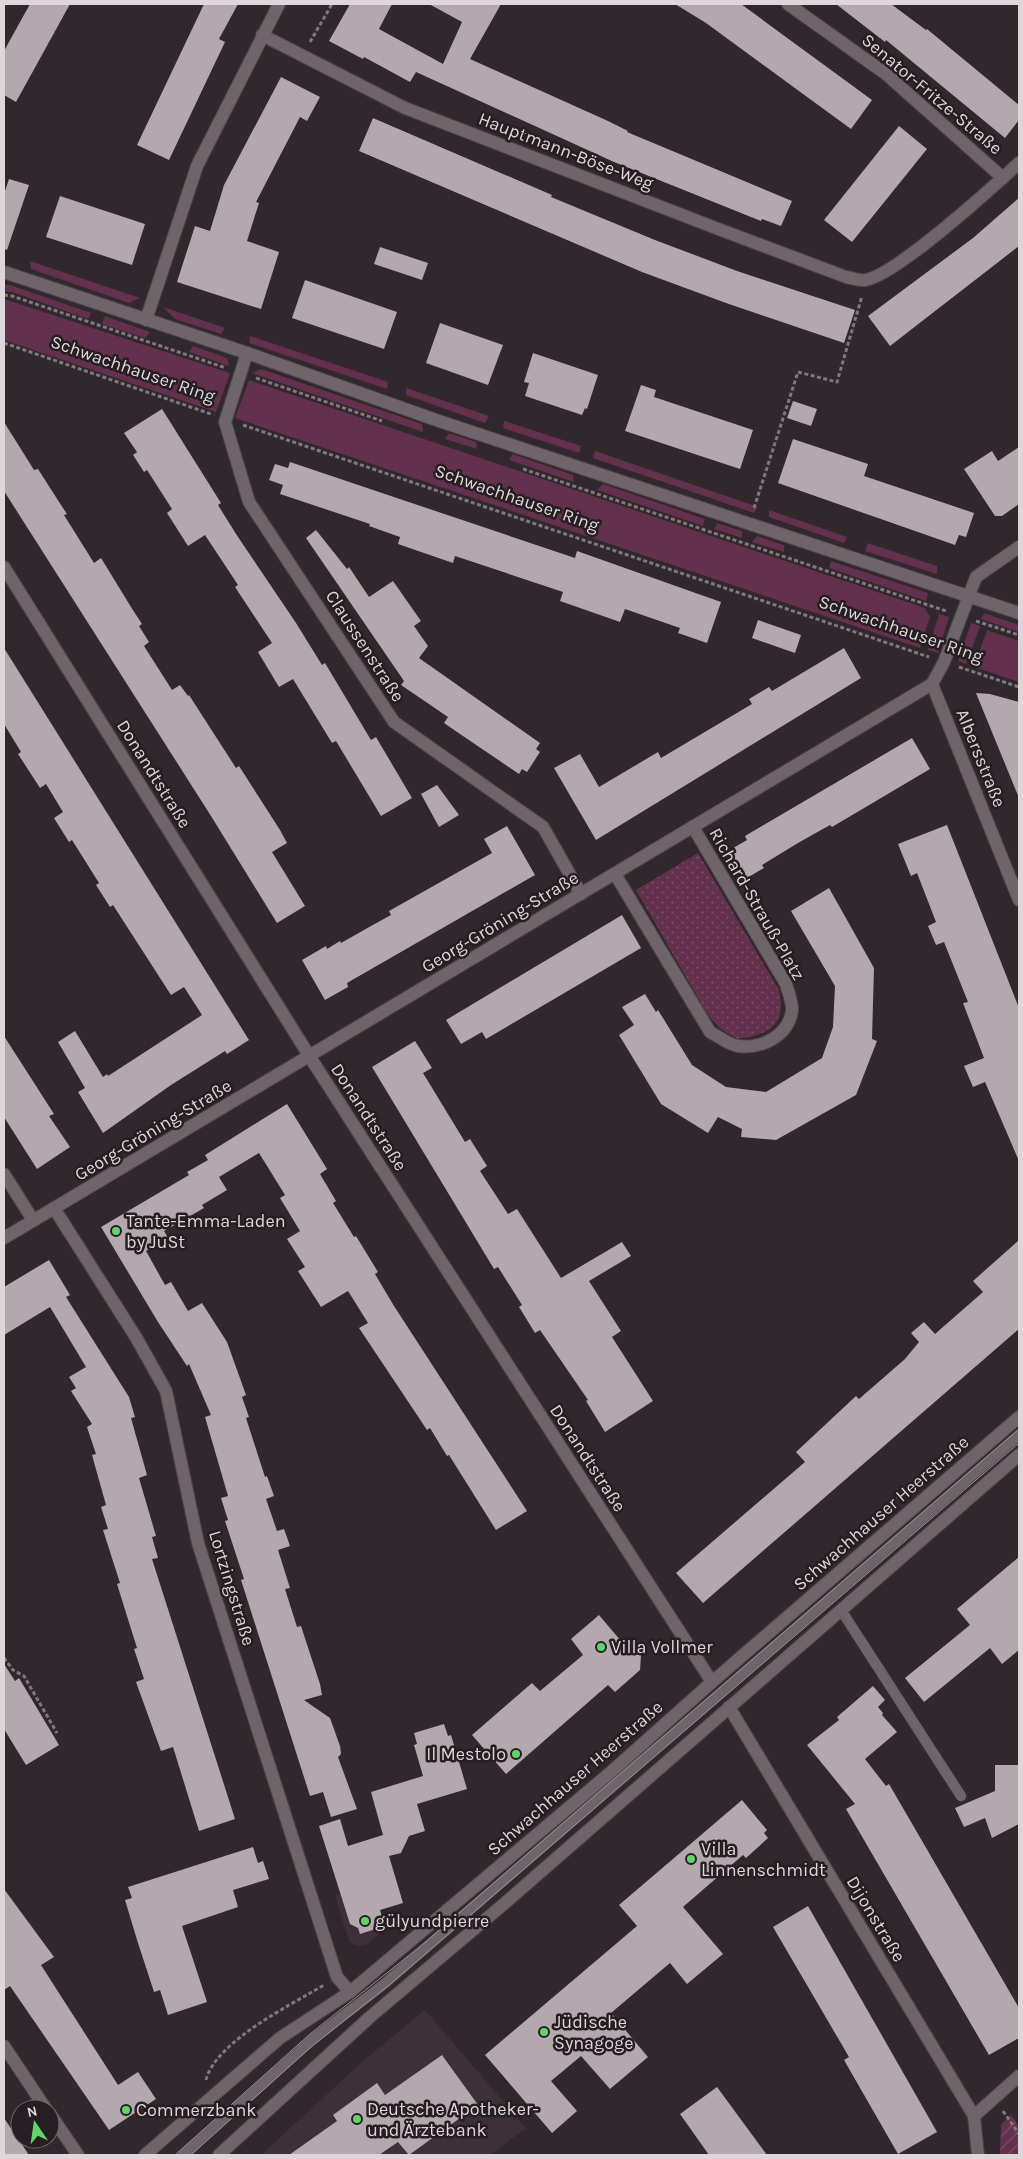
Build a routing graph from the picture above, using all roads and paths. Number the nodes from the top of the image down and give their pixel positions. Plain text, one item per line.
1 (279, 4) edge
2 (332, 4) edge
3 (788, 4) edge
4 (262, 35) junction
5 (303, 56) junction
6 (1019, 163) edge
7 (1003, 178) junction
8 (4, 272) edge
9 (864, 280) junction
10 (146, 320) junction
11 (4, 343) edge
12 (247, 353) junction
13 (226, 419) junction
14 (749, 522) junction
15 (1019, 547) edge
16 (4, 567) edge
17 (968, 596) junction
18 (1019, 613) edge
19 (944, 662) junction
20 (932, 684) junction
21 (1019, 687) edge
22 (693, 827) junction
23 (615, 874) junction
24 (581, 894) junction
25 (1019, 900) edge
26 (310, 1057) junction
27 (4, 1174) edge
28 (54, 1208) junction
29 (33, 1220) junction
30 (4, 1238) edge
31 (1019, 1417) edge
32 (1019, 1435) edge
33 (1019, 1455) edge
34 (921, 1483) dead end
35 (847, 1540) dead end
36 (840, 1610) junction
37 (4, 1658) edge
38 (712, 1682) junction
39 (729, 1707) junction
40 (57, 1733) dead end
41 (961, 1796) dead end
42 (337, 1977) junction
43 (350, 1992) junction
44 (4, 2046) edge
45 (1019, 2076) edge
46 (994, 2098) junction
47 (39, 2099) edge
48 (200, 2107) junction
49 (974, 2116) junction
50 (60, 2129) edge
51 (1019, 2134) edge
52 (78, 2155) edge
53 (145, 2155) edge
54 (183, 2155) edge
55 (219, 2155) edge
56 (978, 2155) edge

1 - 4 street
2 - 5 path
3 - 7 street, Senator-Fritze-Straße
4 - 5 street, Hauptmann-Böse-Weg
4 - 10 street
5 - 9 street, Hauptmann-Böse-Weg
6 - 7 street
7 - 9 street
8 - 10 street
9 - 14 path
10 - 12 street
11 - 13 path, Schwachhauser Ring
12 - 13 street
12 - 14 street
13 - 19 path, Schwachhauser Ring
13 - 24 street, Claussenstraße
14 - 17 street
15 - 17 street
16 - 26 street, Donandtstraße
17 - 18 street
17 - 19 street
19 - 20 street
19 - 21 path, Schwachhauser Ring
20 - 22 street, Georg-Gröning-Straße
20 - 25 street, Albersstraße
22 - 23 street, Georg-Gröning-Straße
22 - 23 street, Richard-Strauß-Platz
23 - 24 street, Georg-Gröning-Straße
24 - 26 street, Georg-Gröning-Straße
26 - 28 street, Georg-Gröning-Straße
26 - 38 street, Donandtstraße
27 - 29 street
28 - 29 street, Georg-Gröning-Straße
28 - 42 street, Lortzingstraße
29 - 30 street, Georg-Gröning-Straße
31 - 38 street, Schwachhauser Heerstraße
32 - 54 lane
33 - 36 street
34 - 35 path
36 - 39 street
36 - 41 lane
37 - 40 path
38 - 43 street, Schwachhauser Heerstraße
39 - 49 street, Dijonstraße
39 - 55 street
42 - 43 street, Lortzingstraße
42 - 48 path
43 - 48 street, Schwachhauser Heerstraße
44 - 47 street
45 - 46 street
46 - 49 street
46 - 51 path
48 - 53 street, Schwachhauser Heerstraße
49 - 56 street, Dijonstraße
50 - 52 street

